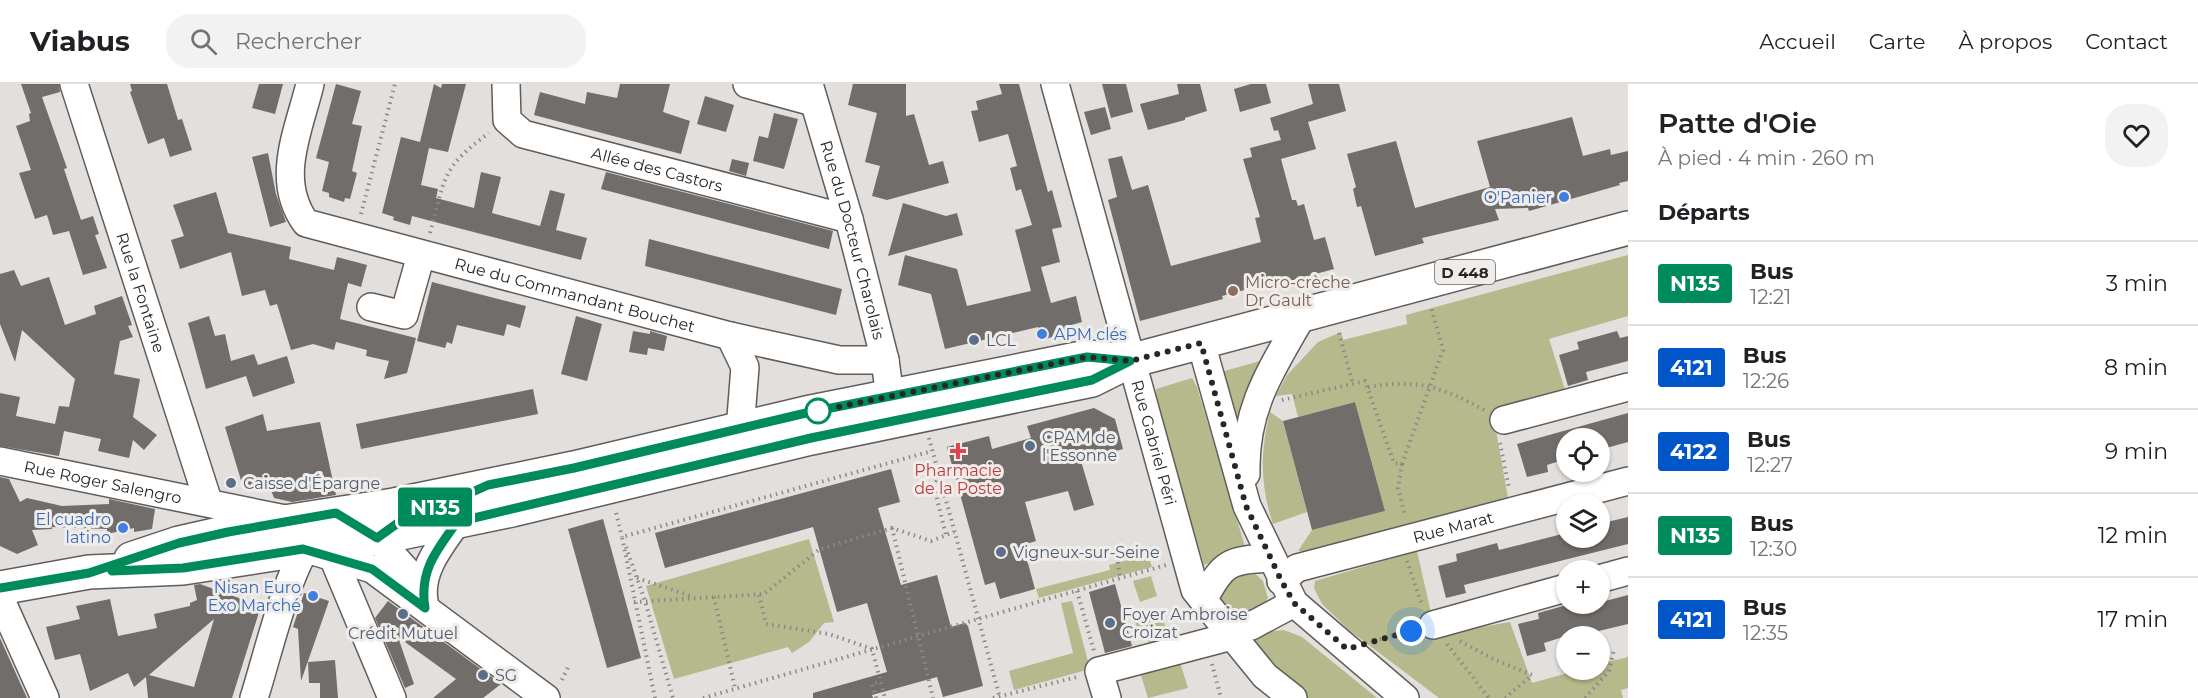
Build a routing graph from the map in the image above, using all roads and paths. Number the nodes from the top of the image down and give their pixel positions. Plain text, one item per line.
1 (74, 84) edge
2 (310, 84) edge
3 (394, 84) edge
4 (506, 84) edge
5 (747, 84) edge
6 (1055, 84) edge
7 (811, 93) edge
8 (507, 120) junction
9 (849, 219) junction
10 (1628, 228) edge
11 (355, 238) junction
12 (422, 256) junction
13 (1425, 283) junction
14 (371, 307) dead end
15 (1317, 312) junction
16 (730, 336) junction
17 (1201, 343) junction
18 (885, 360) junction
19 (1130, 361) junction
20 (1353, 384) junction
21 (1430, 385) junction
22 (1368, 387) junction
23 (1628, 387) edge
24 (890, 397) junction
25 (1254, 406) junction
26 (922, 414) junction
27 (1504, 420) dead end
28 (740, 429) junction
29 (932, 451) junction
30 (0, 461) edge
31 (1402, 464) junction
32 (939, 475) junction
33 (1628, 481) edge
34 (488, 485) junction
35 (608, 487) junction
36 (208, 501) junction
37 (1246, 506) junction
38 (336, 513) junction
39 (457, 522) junction
40 (245, 528) junction
41 (892, 528) junction
42 (954, 532) junction
43 (946, 535) junction
44 (622, 537) junction
45 (377, 538) junction
46 (1410, 538) junction
47 (194, 540) junction
48 (309, 541) junction
49 (1116, 556) dead end
50 (1187, 559) junction
51 (372, 569) junction
52 (1628, 571) edge
53 (89, 573) junction
54 (1610, 576) edge
55 (637, 578) junction
56 (1120, 578) junction
57 (1282, 580) junction
58 (0, 588) edge
59 (1077, 591) junction
60 (1556, 591) edge
61 (759, 594) junction
62 (714, 597) junction
63 (0, 598) edge
64 (423, 598) junction
65 (698, 598) junction
66 (1203, 600) junction
67 (645, 601) junction
68 (634, 602) junction
69 (978, 619) junction
70 (1433, 625) junction
71 (918, 636) junction
72 (1221, 636) junction
73 (872, 649) junction
74 (1347, 649) junction
75 (1614, 650) dead end
76 (1099, 671) junction
77 (881, 681) junction
78 (735, 688) junction
79 (45, 698) edge
80 (254, 698) edge
81 (392, 698) edge
82 (546, 698) edge
83 (655, 698) edge
84 (673, 698) edge
85 (703, 698) edge
86 (876, 698) edge
87 (885, 698) edge
88 (933, 698) edge
89 (993, 698) edge
90 (999, 698) edge
91 (1107, 698) edge
92 (1221, 698) edge
93 (1293, 698) edge
94 (1405, 698) edge
95 (1505, 698) edge
96 (1585, 698) edge

1 - 36 street, Rue la Fontaine
2 - 11 street, Rue du Commandant Bouchet
3 - 11 path
4 - 8 street
5 - 7 street
6 - 19 street, Rue Gabriel Péri
7 - 9 street, Rue du Docteur Charolais
8 - 9 street, Allée des Castors
8 - 12 path
9 - 18 street, Rue du Docteur Charolais
10 - 13 main road, D 448
11 - 12 street, Rue du Commandant Bouchet
12 - 14 street
12 - 16 street, Rue du Commandant Bouchet
13 - 15 main road, D 448
13 - 21 path
15 - 17 main road, D 448
15 - 20 path
15 - 25 street
16 - 18 street, Rue du Commandant Bouchet
16 - 28 street
17 - 19 main road, D 448
17 - 37 street
18 - 24 street, Rue du Docteur Charolais
19 - 24 main road, D 448
19 - 26 main road, D 448
19 - 50 street, Rue Gabriel Péri
20 - 22 path
20 - 25 path
21 - 22 path
21 - 31 path
22 - 31 path
23 - 27 street
24 - 28 main road, D 448
25 - 37 street
26 - 29 path
26 - 35 main road, D 448
28 - 34 main road, D 448
29 - 32 path
29 - 44 path
30 - 36 street, Rue Roger Salengro
31 - 46 path
32 - 42 path
32 - 43 path
33 - 46 street, Rue Marat
34 - 38 main road, D 448
34 - 45 street
35 - 39 main road, D 448
35 - 44 path
36 - 40 street, Rue Roger Salengro
36 - 47 street, Rue Roger Salengro
36 - 48 street, Rue Roger Salengro
37 - 57 street
38 - 45 street
38 - 48 main road, D 448
39 - 45 main road, D 448
39 - 64 street
40 - 47 main road, D 448
40 - 48 main road, D 448
41 - 43 path
41 - 61 path
41 - 71 path
42 - 43 path
42 - 69 path
44 - 55 path
44 - 68 path
45 - 48 main road, D 448
45 - 51 street
45 - 64 street
46 - 57 street, Rue Marat
47 - 53 main road, D 448
48 - 51 street, Rue Roger Salengro
48 - 53 main road, D 448
48 - 80 street
48 - 81 street
49 - 56 path
50 - 56 path
50 - 66 street, Rue Gabriel Péri
51 - 64 street, Rue Roger Salengro
52 - 54 street
53 - 58 main road, D 448
55 - 65 path
55 - 67 path
56 - 59 path
57 - 66 street
57 - 72 street, Rue Marat
57 - 74 street
59 - 69 path
59 - 76 path
60 - 70 street
61 - 62 path
61 - 73 path
62 - 65 path
62 - 78 path
63 - 79 street
64 - 82 street
65 - 67 path
66 - 72 street, Rue Gabriel Péri
67 - 68 path
67 - 84 path
68 - 83 path
69 - 71 path
69 - 90 path
70 - 74 path
70 - 95 path
71 - 73 path
71 - 88 path
72 - 76 street, Rue Marat
72 - 92 path
72 - 93 street, Rue Gabriel Péri
73 - 77 path
73 - 78 path
74 - 94 street
75 - 96 path
76 - 90 path
76 - 91 street
77 - 86 path
77 - 87 path
78 - 85 path
89 - 90 path

